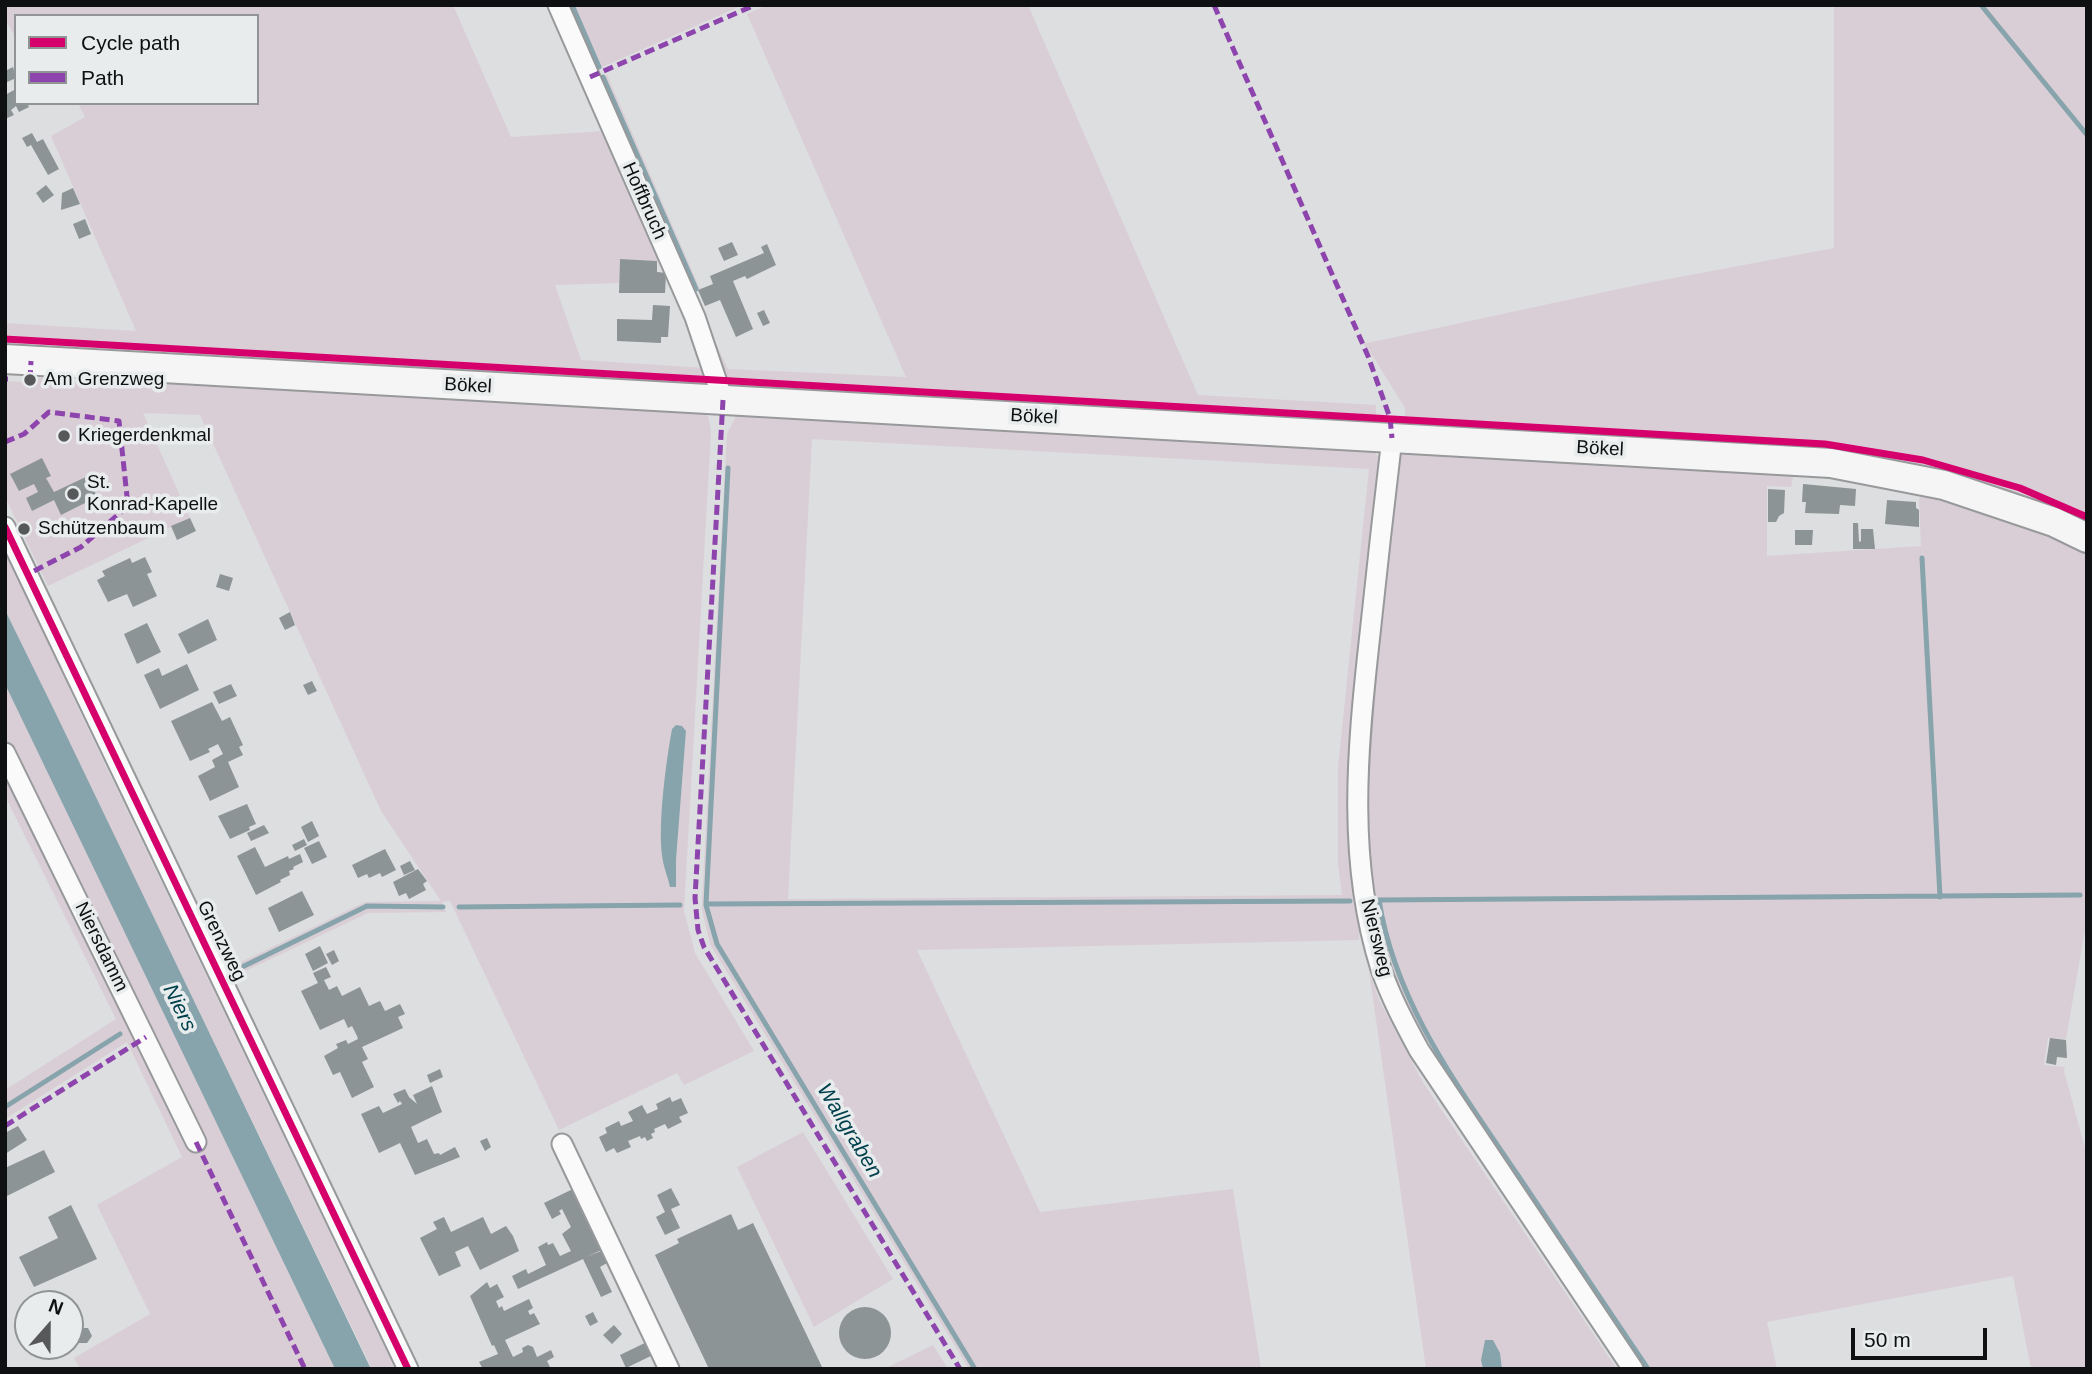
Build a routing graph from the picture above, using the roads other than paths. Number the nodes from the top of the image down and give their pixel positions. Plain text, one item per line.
1 (558, 5) edge
2 (5, 359) edge
3 (723, 400) junction
4 (1392, 438) junction
5 (5, 527) edge
6 (2087, 538) edge
7 (5, 753) edge
8 (195, 1142) dead end
9 (562, 1144) dead end
10 (408, 1369) edge
11 (669, 1369) edge
12 (1633, 1369) edge

1 - 3 street, Hoffbruch
2 - 3 main road, Bökel
3 - 4 main road, Bökel
4 - 6 main road, Bökel
4 - 12 street, Niersweg
5 - 10 street, Grenzweg
7 - 8 street, Niersdamm
9 - 11 street

